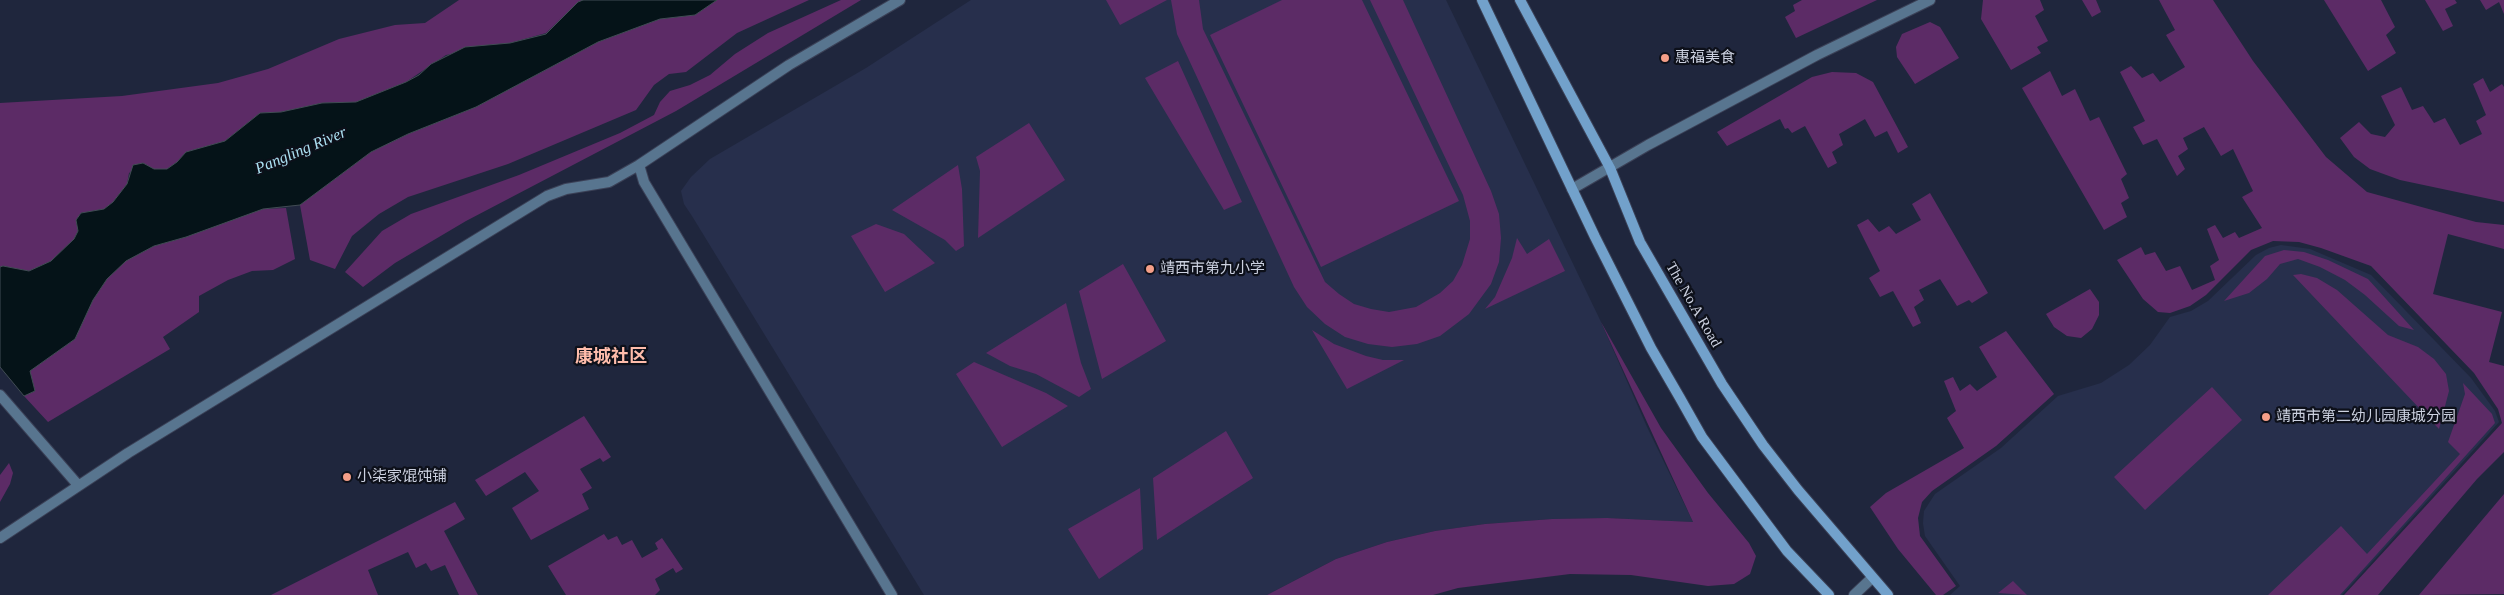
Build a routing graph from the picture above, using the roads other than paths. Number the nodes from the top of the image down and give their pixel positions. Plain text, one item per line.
1 (900, 0) edge
2 (1482, 0) edge
3 (1520, 0) edge
4 (1930, 0) edge
5 (639, 165) junction
6 (1610, 168) junction
7 (1572, 189) junction
8 (0, 395) edge
9 (78, 485) junction
10 (0, 538) edge
11 (1872, 578) junction
12 (892, 595) edge
13 (1829, 595) edge
14 (1854, 595) edge
15 (1888, 595) edge

1 - 5 street
2 - 7 street
3 - 6 street, The No.A Road
4 - 6 street
5 - 9 street
5 - 12 street
6 - 7 street
6 - 11 street, The No.A Road
7 - 13 street
8 - 9 street
9 - 10 street
11 - 14 street
11 - 15 street, The No.A Road

